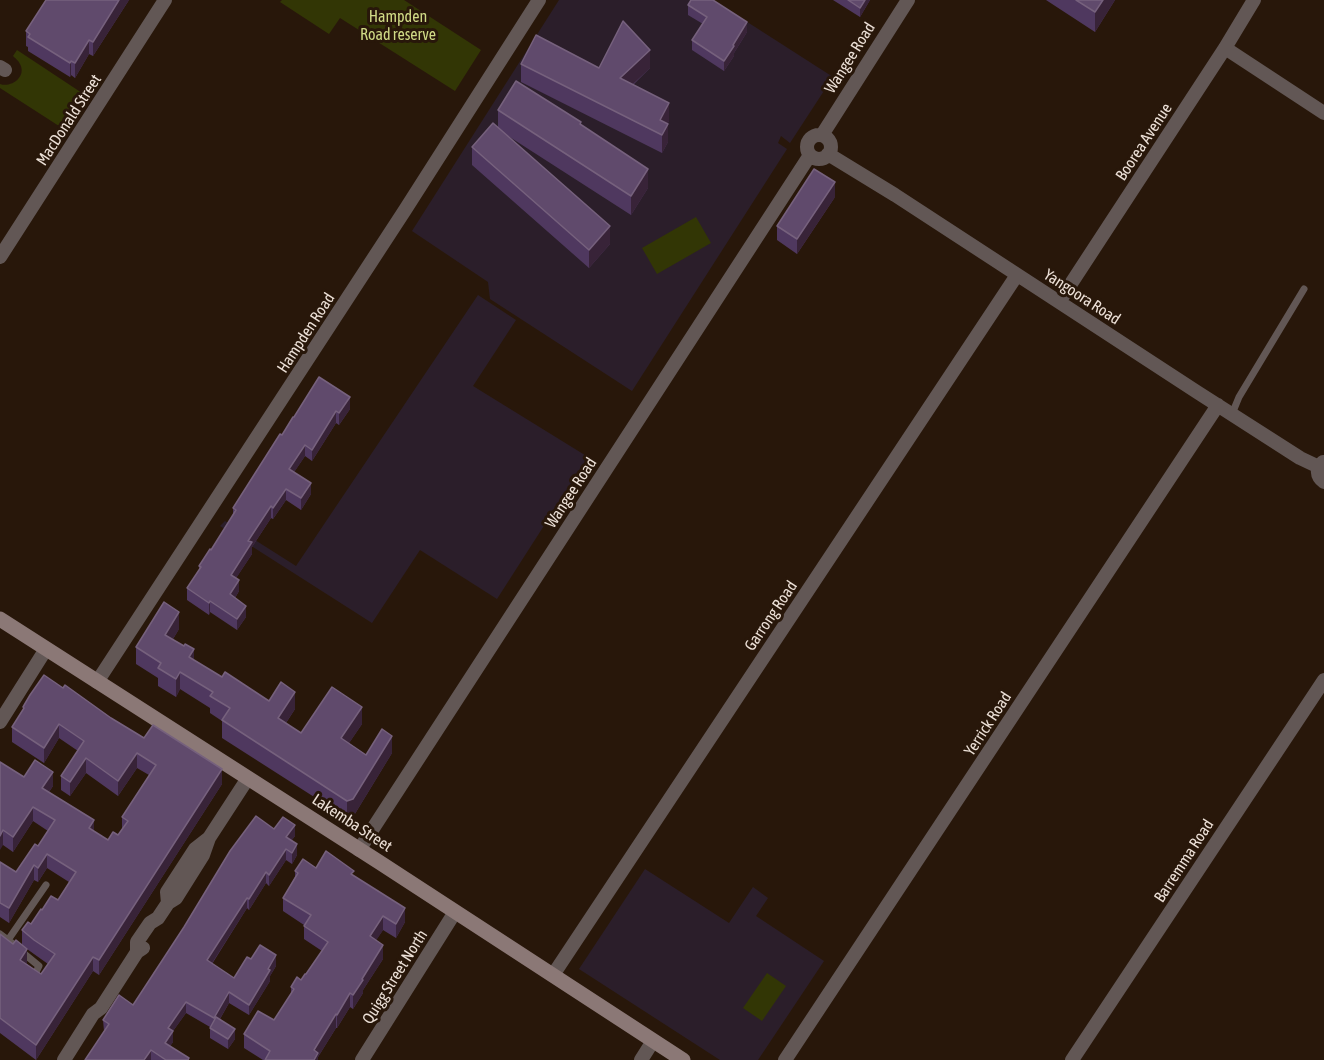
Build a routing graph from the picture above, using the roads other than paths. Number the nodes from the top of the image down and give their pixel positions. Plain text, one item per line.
1 (165, 0) edge
2 (539, 0) edge
3 (908, 0) edge
4 (1254, 0) edge
5 (1225, 48) junction
6 (1324, 113) edge
7 (822, 135) junction
8 (828, 154) junction
9 (810, 155) junction
10 (0, 257) edge
11 (1017, 275) junction
12 (1304, 289) dead end
13 (1059, 302) junction
14 (1218, 405) junction
15 (1232, 414) junction
16 (1321, 464) edge
17 (1324, 482) edge
18 (0, 619) edge
19 (46, 650) junction
20 (1324, 680) edge
21 (97, 682) junction
22 (0, 722) edge
23 (248, 778) junction
24 (359, 850) junction
25 (46, 885) dead end
26 (456, 912) junction
27 (0, 934) edge
28 (8, 940) junction
29 (35, 974) edge
30 (553, 975) junction
31 (101, 1008) junction
32 (653, 1041) junction
33 (64, 1060) edge
34 (73, 1060) edge
35 (362, 1060) edge
36 (641, 1060) edge
37 (683, 1060) edge
38 (785, 1060) edge
39 (1072, 1060) edge

1 - 10 street, MacDonald Street
2 - 21 street, Hampden Road
3 - 7 street, Wangee Road
4 - 5 street, Boorea Avenue
5 - 6 street
5 - 13 street, Boorea Avenue
7 - 8 street
7 - 9 street
8 - 9 street
8 - 11 street, Yangoora Road
9 - 24 street, Wangee Road
11 - 13 street, Yangoora Road
11 - 30 street, Garrong Road
12 - 15 lane
13 - 14 street, Yangoora Road
14 - 15 street, Yangoora Road
14 - 38 street, Yerrick Road
15 - 16 street, Yangoora Road
16 - 17 street
18 - 19 main road, Lakemba Street
19 - 21 main road, Lakemba Street
19 - 22 street
20 - 39 street, Barremma Road
21 - 23 main road, Lakemba Street
23 - 24 main road, Lakemba Street
23 - 31 street
24 - 26 main road, Lakemba Street
25 - 28 lane
26 - 30 main road, Lakemba Street
26 - 35 street, Quigg Street North
27 - 28 lane
28 - 29 lane
30 - 32 main road, Lakemba Street
31 - 33 street
31 - 34 street
32 - 36 street
32 - 37 main road, Lakemba Street

